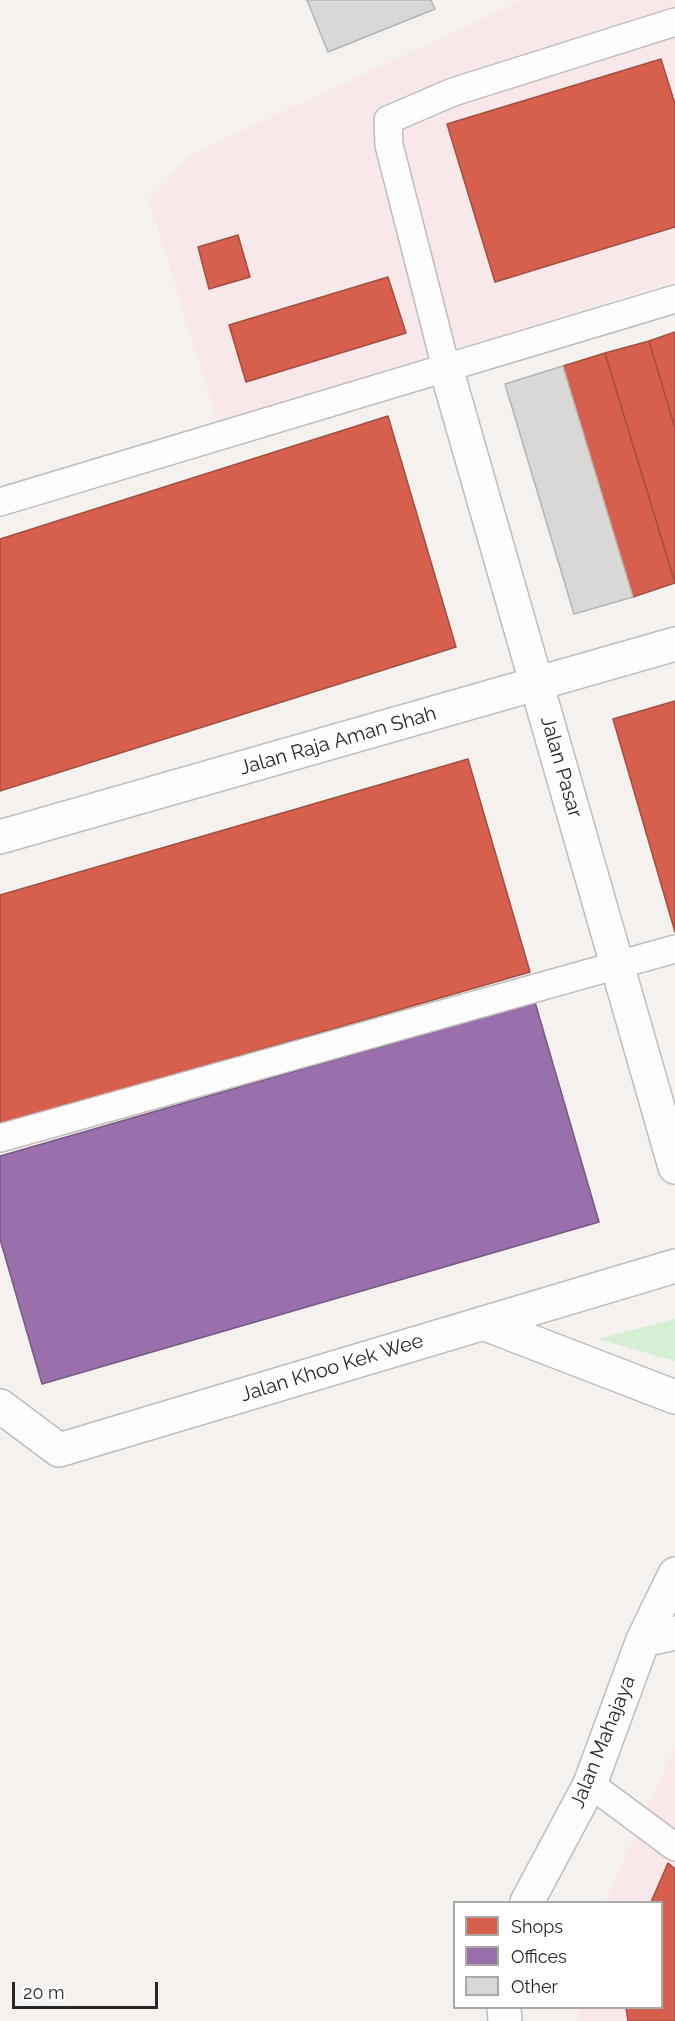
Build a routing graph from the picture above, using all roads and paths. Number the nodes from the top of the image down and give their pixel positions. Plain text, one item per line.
1 (675, 22) edge
2 (675, 299) edge
3 (447, 368) junction
4 (0, 502) edge
5 (675, 645) edge
6 (537, 684) junction
7 (0, 837) edge
8 (675, 949) edge
9 (617, 965) junction
10 (0, 1138) edge
11 (675, 1167) edge
12 (675, 1266) edge
13 (483, 1323) junction
14 (675, 1397) edge
15 (0, 1406) edge
16 (675, 1574) edge
17 (675, 1633) edge
18 (643, 1640) junction
19 (590, 1784) junction
20 (675, 1847) edge
21 (527, 1901) edge

1 - 3 lane
2 - 3 lane
3 - 4 lane
3 - 6 street, Jalan Pasar
5 - 6 street, Jalan Raja Aman Shah
6 - 7 street, Jalan Raja Aman Shah
6 - 9 street, Jalan Pasar
8 - 9 lane
9 - 10 lane
9 - 11 street, Jalan Pasar
12 - 13 street, Jalan Khoo Kek Wee
13 - 14 street
13 - 15 street, Jalan Khoo Kek Wee
16 - 18 street, Jalan Mahajaya
17 - 18 street
18 - 19 street, Jalan Mahajaya
19 - 20 lane
19 - 21 street, Jalan Mahajaya

